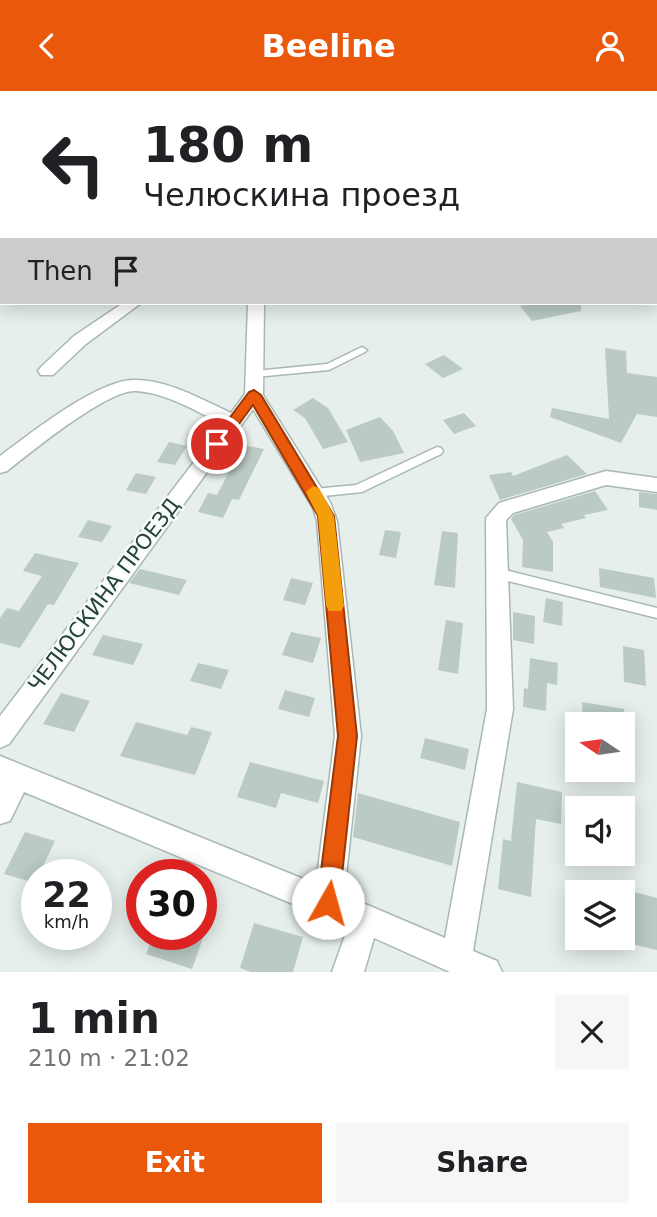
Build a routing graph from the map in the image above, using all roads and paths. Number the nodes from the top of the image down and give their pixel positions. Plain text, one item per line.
1 (130, 305) edge
2 (256, 305) edge
3 (362, 350) dead end
4 (47, 372) dead end
5 (254, 384) junction
6 (233, 421) junction
7 (437, 451) dead end
8 (0, 466) edge
9 (657, 485) edge
10 (314, 493) junction
11 (497, 573) junction
12 (657, 613) edge
13 (0, 736) edge
14 (9, 773) edge
15 (0, 811) edge
16 (328, 903) junction
17 (365, 919) junction
18 (456, 958) junction
19 (348, 972) edge
20 (486, 972) edge

1 - 4 street
2 - 5 street
3 - 5 lane
5 - 6 street, ЧЕЛЮСКИНА ПРОЕЗД
5 - 10 street
6 - 8 street
6 - 13 street, ЧЕЛЮСКИНА ПРОЕЗД
7 - 10 lane
9 - 11 street
10 - 16 street
11 - 12 lane
11 - 18 street
14 - 15 street
14 - 16 street
16 - 17 street
17 - 18 street
17 - 19 street
18 - 20 street

